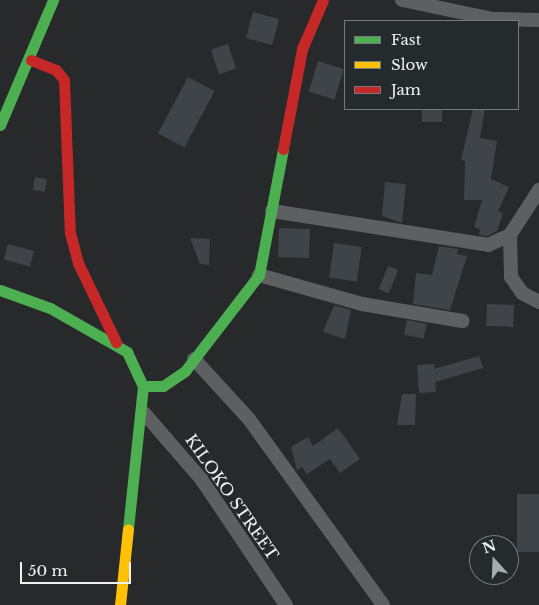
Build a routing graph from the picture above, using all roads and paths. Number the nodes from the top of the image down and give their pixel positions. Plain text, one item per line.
1 (53, 0) edge
2 (322, 0) edge
3 (402, 0) edge
4 (539, 20) edge
5 (31, 60) junction
6 (0, 125) edge
7 (539, 190) edge
8 (272, 211) junction
9 (510, 235) junction
10 (259, 276) junction
11 (0, 290) edge
12 (539, 302) edge
13 (463, 321) dead end
14 (116, 342) junction
15 (194, 359) junction
16 (143, 386) junction
17 (144, 413) junction
18 (120, 605) edge
19 (286, 605) edge
20 (383, 605) edge

1 - 5 street
2 - 8 street
3 - 4 street
5 - 6 street
5 - 14 street
7 - 9 street
8 - 9 street
8 - 10 street
9 - 12 street
10 - 13 street
10 - 15 street
11 - 14 street
14 - 16 street
15 - 16 street
15 - 20 street
16 - 17 street
17 - 18 street
17 - 19 street, KILOKO STREET

